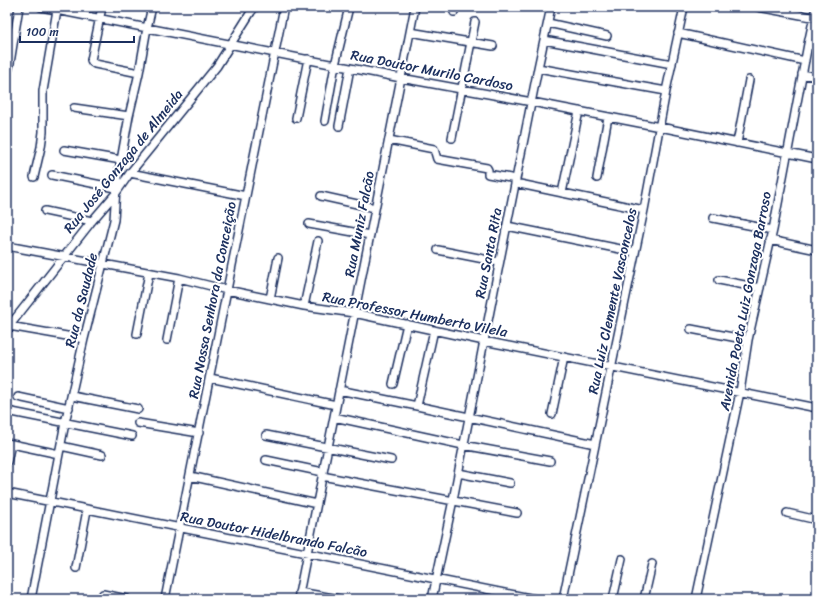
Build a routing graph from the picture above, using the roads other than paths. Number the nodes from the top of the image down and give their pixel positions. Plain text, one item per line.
1 (19, 7) edge
2 (41, 7) edge
3 (102, 7) edge
4 (152, 7) edge
5 (255, 7) edge
6 (284, 7) edge
7 (349, 7) edge
8 (415, 7) edge
9 (551, 7) edge
10 (684, 7) edge
11 (758, 7) edge
12 (816, 7) edge
13 (55, 9) edge
14 (99, 18) junction
15 (816, 18) edge
16 (475, 22) dead end
17 (548, 23) junction
18 (147, 28) junction
19 (11, 32) edge
20 (410, 32) junction
21 (678, 33) junction
22 (607, 36) dead end
23 (544, 40) junction
24 (472, 43) junction
25 (231, 44) junction
26 (808, 44) junction
27 (493, 46) dead end
28 (817, 46) edge
29 (275, 53) junction
30 (308, 59) junction
31 (805, 61) junction
32 (8, 63) edge
33 (672, 64) junction
34 (335, 65) junction
35 (350, 68) junction
36 (538, 68) junction
37 (139, 73) junction
38 (802, 74) junction
39 (7, 75) edge
40 (817, 77) edge
41 (401, 78) junction
42 (749, 80) dead end
43 (462, 89) junction
44 (666, 92) junction
45 (532, 102) junction
46 (74, 108) dead end
47 (579, 111) junction
48 (130, 116) junction
49 (608, 117) junction
50 (296, 118) dead end
51 (325, 121) dead end
52 (339, 126) dead end
53 (660, 127) junction
54 (452, 138) dead end
55 (389, 140) junction
56 (737, 143) junction
57 (64, 150) dead end
58 (787, 153) junction
59 (817, 159) edge
60 (121, 160) junction
61 (130, 173) junction
62 (52, 175) dead end
63 (34, 177) dead end
64 (597, 178) dead end
65 (516, 181) junction
66 (116, 190) junction
67 (562, 193) junction
68 (246, 196) junction
69 (321, 196) dead end
70 (375, 208) junction
71 (644, 210) junction
72 (45, 211) dead end
73 (713, 218) dead end
74 (92, 221) junction
75 (309, 224) dead end
76 (507, 226) junction
77 (772, 230) junction
78 (370, 235) junction
79 (770, 240) junction
80 (318, 241) dead end
81 (7, 246) edge
82 (438, 250) dead end
83 (817, 250) edge
84 (635, 252) junction
85 (63, 257) junction
86 (278, 258) dead end
87 (499, 262) junction
88 (103, 265) junction
89 (149, 273) junction
90 (179, 278) junction
91 (719, 280) dead end
92 (760, 288) junction
93 (227, 290) junction
94 (270, 296) junction
95 (304, 306) junction
96 (354, 313) junction
97 (407, 324) junction
98 (8, 327) edge
99 (691, 329) dead end
100 (434, 330) junction
101 (137, 334) dead end
102 (84, 340) junction
103 (167, 340) dead end
104 (748, 340) junction
105 (484, 341) junction
106 (564, 357) junction
107 (611, 366) junction
108 (210, 378) junction
109 (393, 384) dead end
110 (339, 390) junction
111 (740, 392) junction
112 (72, 396) junction
113 (18, 397) dead end
114 (336, 405) junction
115 (417, 406) junction
116 (69, 408) junction
117 (817, 408) edge
118 (138, 409) dead end
119 (7, 411) edge
120 (552, 414) dead end
121 (334, 417) junction
122 (469, 417) junction
123 (65, 423) junction
124 (138, 423) dead end
125 (199, 433) junction
126 (266, 435) dead end
127 (132, 436) dead end
128 (9, 444) edge
129 (595, 444) junction
130 (463, 445) junction
131 (61, 446) junction
132 (328, 447) junction
133 (59, 454) junction
134 (102, 455) dead end
135 (266, 460) dead end
136 (391, 460) dead end
137 (550, 461) dead end
138 (7, 462) edge
139 (458, 473) junction
140 (322, 474) junction
141 (190, 476) junction
142 (510, 483) dead end
143 (7, 493) edge
144 (453, 500) junction
145 (50, 502) junction
146 (317, 504) junction
147 (86, 513) junction
148 (517, 513) dead end
149 (787, 513) dead end
150 (817, 520) edge
151 (179, 528) junction
152 (307, 553) junction
153 (622, 559) dead end
154 (652, 564) dead end
155 (76, 568) dead end
156 (436, 580) junction
157 (103, 594) dead end
158 (494, 595) edge
159 (298, 596) edge
160 (31, 599) edge
161 (127, 599) edge
162 (165, 599) edge
163 (339, 599) edge
164 (432, 599) edge
165 (535, 599) edge
166 (563, 599) edge
167 (613, 599) edge
168 (644, 599) edge
169 (696, 599) edge

1 - 19 street
2 - 13 street, Rua Doutor Murilo Cardoso
3 - 14 street
4 - 18 street, Rua da Saudade
5 - 25 street, Rua José Gonzaga de Almeida
6 - 29 street, Rua Nossa Senhora da Conceição
7 - 34 street
8 - 20 street, Rua Muniz Falcão
9 - 17 street, Rua Santa Rita
10 - 21 street, Rua Luiz Clemente Vasconcelos
11 - 15 street
12 - 15 street, Avenida Poeta Luiz Gonzaga Barroso
13 - 14 street, Rua Doutor Murilo Cardoso
13 - 63 street
14 - 18 street, Rua Doutor Murilo Cardoso
14 - 37 street
15 - 26 street, Avenida Poeta Luiz Gonzaga Barroso
16 - 24 street
17 - 22 street
17 - 23 street, Rua Santa Rita
18 - 25 street, Rua Doutor Murilo Cardoso
18 - 37 street, Rua da Saudade
19 - 32 street
20 - 24 street
20 - 41 street, Rua Muniz Falcão
21 - 31 street
21 - 33 street, Rua Luiz Clemente Vasconcelos
23 - 33 street
23 - 36 street, Rua Santa Rita
24 - 27 street
24 - 43 street
25 - 29 street, Rua Doutor Murilo Cardoso
25 - 61 street, Rua José Gonzaga de Almeida
26 - 28 street
26 - 31 street, Avenida Poeta Luiz Gonzaga Barroso
29 - 30 street, Rua Doutor Murilo Cardoso
29 - 68 street, Rua Nossa Senhora da Conceição
30 - 34 street, Rua Doutor Murilo Cardoso
30 - 50 street
31 - 38 street, Avenida Poeta Luiz Gonzaga Barroso
32 - 39 street
33 - 44 street, Rua Luiz Clemente Vasconcelos
34 - 35 street, Rua Doutor Murilo Cardoso
34 - 51 street
35 - 41 street, Rua Doutor Murilo Cardoso
35 - 52 street
36 - 44 street
36 - 45 street, Rua Santa Rita
37 - 48 street, Rua da Saudade
38 - 40 street
38 - 58 street, Avenida Poeta Luiz Gonzaga Barroso
41 - 43 street, Rua Doutor Murilo Cardoso
41 - 55 street, Rua Muniz Falcão
42 - 56 street
43 - 45 street, Rua Doutor Murilo Cardoso
43 - 54 street
44 - 53 street, Rua Luiz Clemente Vasconcelos
45 - 47 street, Rua Doutor Murilo Cardoso
45 - 65 street, Rua Santa Rita
46 - 48 street
47 - 49 street, Rua Doutor Murilo Cardoso
47 - 67 street
48 - 60 street, Rua da Saudade
49 - 53 street, Rua Doutor Murilo Cardoso
49 - 64 street
53 - 56 street, Rua Doutor Murilo Cardoso
53 - 71 street, Rua Luiz Clemente Vasconcelos
55 - 65 street
55 - 70 street, Rua Muniz Falcão
56 - 58 street, Rua Doutor Murilo Cardoso
57 - 60 street
58 - 59 street, Rua Doutor Murilo Cardoso
58 - 77 street, Avenida Poeta Luiz Gonzaga Barroso
60 - 66 street, Rua da Saudade
61 - 66 street, Rua José Gonzaga de Almeida
61 - 68 street
62 - 66 street
65 - 67 street
65 - 76 street, Rua Santa Rita
66 - 74 street, Rua José Gonzaga de Almeida
66 - 88 street, Rua da Saudade
67 - 71 street
68 - 93 street, Rua Nossa Senhora da Conceição
69 - 70 street
70 - 78 street, Rua Muniz Falcão
71 - 84 street, Rua Luiz Clemente Vasconcelos
72 - 74 street
73 - 77 street
74 - 85 street, Rua José Gonzaga de Almeida
75 - 78 street
76 - 84 street
76 - 87 street, Rua Santa Rita
77 - 79 street, Avenida Poeta Luiz Gonzaga Barroso
78 - 96 street, Rua Muniz Falcão
79 - 83 street
79 - 92 street, Avenida Poeta Luiz Gonzaga Barroso
80 - 95 street
81 - 85 street, Rua Professor Humberto Vilela
82 - 87 street
84 - 107 street, Rua Luiz Clemente Vasconcelos
85 - 88 street, Rua Professor Humberto Vilela
85 - 98 street, Rua José Gonzaga de Almeida
86 - 94 street
87 - 105 street, Rua Santa Rita
88 - 89 street, Rua Professor Humberto Vilela
88 - 102 street, Rua da Saudade
89 - 90 street, Rua Professor Humberto Vilela
89 - 101 street
90 - 93 street, Rua Professor Humberto Vilela
90 - 103 street
91 - 92 street
92 - 104 street, Avenida Poeta Luiz Gonzaga Barroso
93 - 94 street, Rua Professor Humberto Vilela
93 - 108 street, Rua Nossa Senhora da Conceição
94 - 95 street, Rua Professor Humberto Vilela
95 - 96 street, Rua Professor Humberto Vilela
96 - 97 street, Rua Professor Humberto Vilela
96 - 110 street, Rua Muniz Falcão
97 - 100 street, Rua Professor Humberto Vilela
97 - 109 street
98 - 102 street
99 - 104 street
100 - 105 street, Rua Professor Humberto Vilela
100 - 115 street
102 - 112 street, Rua da Saudade
104 - 111 street, Avenida Poeta Luiz Gonzaga Barroso
105 - 106 street, Rua Professor Humberto Vilela
105 - 122 street, Rua Santa Rita
106 - 107 street, Rua Professor Humberto Vilela
106 - 120 street
107 - 111 street, Rua Professor Humberto Vilela
107 - 129 street, Rua Luiz Clemente Vasconcelos
108 - 114 street
108 - 125 street, Rua Nossa Senhora da Conceição
110 - 114 street, Rua Muniz Falcão
110 - 115 street
111 - 117 street, Rua Professor Humberto Vilela
111 - 169 street, Avenida Poeta Luiz Gonzaga Barroso
112 - 116 street, Rua da Saudade
112 - 118 street
113 - 116 street
114 - 121 street, Rua Muniz Falcão
115 - 122 street
116 - 123 street, Rua da Saudade
119 - 123 street
121 - 130 street
121 - 132 street, Rua Muniz Falcão
122 - 129 street
122 - 130 street, Rua Santa Rita
123 - 127 street
123 - 131 street, Rua da Saudade
124 - 125 street
125 - 141 street, Rua Nossa Senhora da Conceição
126 - 132 street
128 - 133 street
128 - 138 street
129 - 166 street, Rua Luiz Clemente Vasconcelos
130 - 137 street
130 - 139 street, Rua Santa Rita
131 - 133 street, Rua da Saudade
131 - 134 street
132 - 136 street
132 - 140 street, Rua Muniz Falcão
133 - 145 street, Rua da Saudade
135 - 140 street
139 - 142 street
139 - 144 street, Rua Santa Rita
140 - 144 street
140 - 146 street, Rua Muniz Falcão
141 - 146 street
141 - 151 street, Rua Nossa Senhora da Conceição
143 - 145 street, Rua Doutor Hidelbrando Falcão
144 - 148 street
144 - 156 street, Rua Santa Rita
145 - 147 street, Rua Doutor Hidelbrando Falcão
145 - 160 street, Rua da Saudade
146 - 152 street, Rua Muniz Falcão
147 - 151 street, Rua Doutor Hidelbrando Falcão
147 - 155 street
149 - 150 street
151 - 152 street, Rua Doutor Hidelbrando Falcão
151 - 162 street, Rua Nossa Senhora da Conceição
152 - 156 street, Rua Doutor Hidelbrando Falcão
152 - 159 street, Rua Muniz Falcão
153 - 167 street
154 - 168 street
156 - 158 street, Rua Doutor Hidelbrando Falcão
156 - 164 street, Rua Santa Rita
157 - 161 street
158 - 165 street, Rua Doutor Hidelbrando Falcão
159 - 163 street

